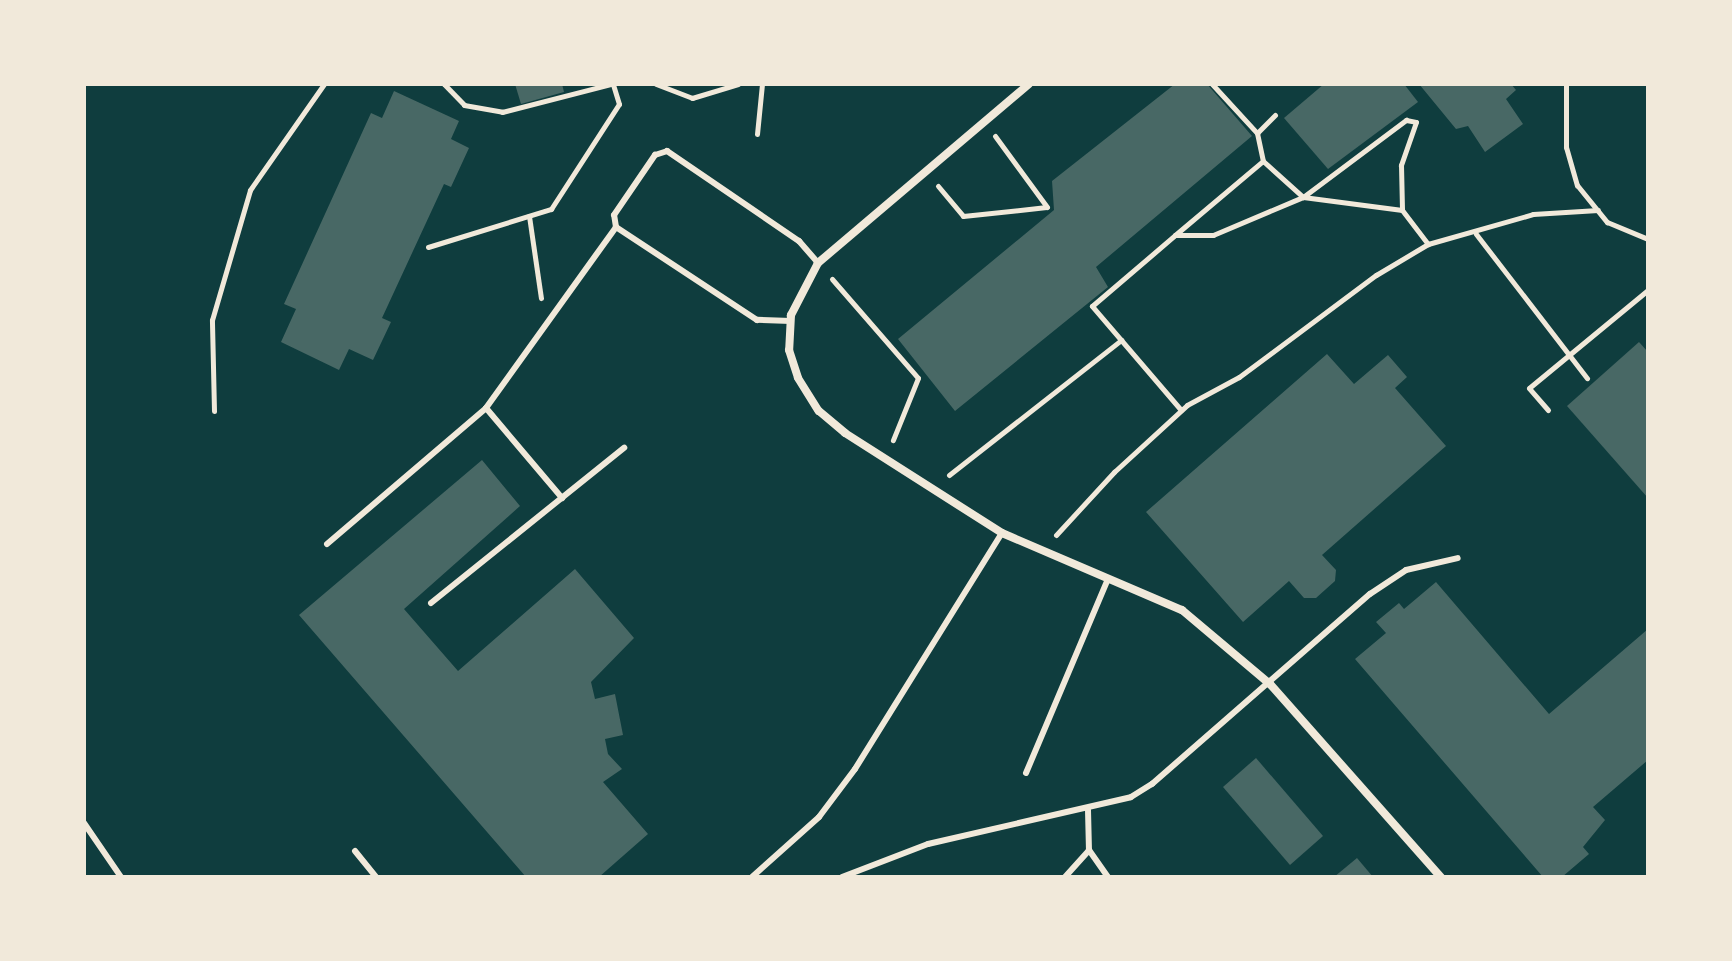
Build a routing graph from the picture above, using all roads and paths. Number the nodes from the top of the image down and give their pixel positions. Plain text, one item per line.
1 (324, 84) edge
2 (444, 84) edge
3 (612, 84) edge
4 (656, 84) edge
5 (738, 84) edge
6 (762, 84) edge
7 (1029, 84) edge
8 (1212, 84) edge
9 (1566, 84) edge
10 (1275, 115) dead end
11 (985, 122) junction
12 (1257, 133) junction
13 (757, 134) dead end
14 (1263, 161) junction
15 (927, 172) junction
16 (1303, 197) junction
17 (1402, 210) junction
18 (1598, 210) junction
19 (529, 216) junction
20 (616, 227) junction
21 (1476, 234) junction
22 (1175, 235) junction
23 (1648, 239) edge
24 (1428, 244) junction
25 (428, 247) dead end
26 (818, 263) junction
27 (1648, 290) edge
28 (791, 321) junction
29 (545, 325) junction
30 (1121, 340) junction
31 (1568, 356) junction
32 (1587, 378) dead end
33 (486, 408) junction
34 (1181, 410) junction
35 (1548, 410) dead end
36 (214, 411) dead end
37 (624, 448) dead end
38 (885, 459) junction
39 (932, 489) junction
40 (562, 498) junction
41 (1002, 533) junction
42 (327, 544) dead end
43 (1043, 551) junction
44 (1458, 558) dead end
45 (1108, 579) junction
46 (431, 603) dead end
47 (1270, 684) junction
48 (1026, 773) dead end
49 (1088, 810) junction
50 (84, 823) edge
51 (1089, 850) junction
52 (355, 851) dead end
53 (121, 877) edge
54 (376, 877) edge
55 (752, 877) edge
56 (842, 877) edge
57 (1065, 877) edge
58 (1108, 877) edge
59 (1441, 877) edge

1 - 36 path
2 - 3 path
3 - 19 path
4 - 5 path
6 - 13 path
7 - 11 street
8 - 12 path
9 - 18 path
10 - 12 path
11 - 15 street
11 - 15 path
12 - 14 path
14 - 16 path
14 - 22 path
15 - 26 street
16 - 17 path
16 - 17 path
16 - 22 path
17 - 24 path
18 - 21 path
18 - 23 path
19 - 25 path
19 - 29 path
20 - 26 lane
20 - 28 lane
20 - 29 lane
21 - 24 path
21 - 31 path
22 - 30 path
24 - 34 path
26 - 28 street
26 - 38 path
27 - 31 path
28 - 38 street
29 - 33 lane
30 - 34 path
30 - 39 path
31 - 32 path
31 - 35 path
33 - 40 lane
33 - 42 lane
34 - 43 path
37 - 40 lane
38 - 39 street
39 - 41 street
40 - 46 lane
41 - 43 street
41 - 55 lane
43 - 45 street
44 - 47 lane
45 - 47 street
45 - 48 lane
47 - 49 lane
47 - 59 street
49 - 51 lane
49 - 56 lane
50 - 53 lane
51 - 57 lane
51 - 58 lane
52 - 54 lane

